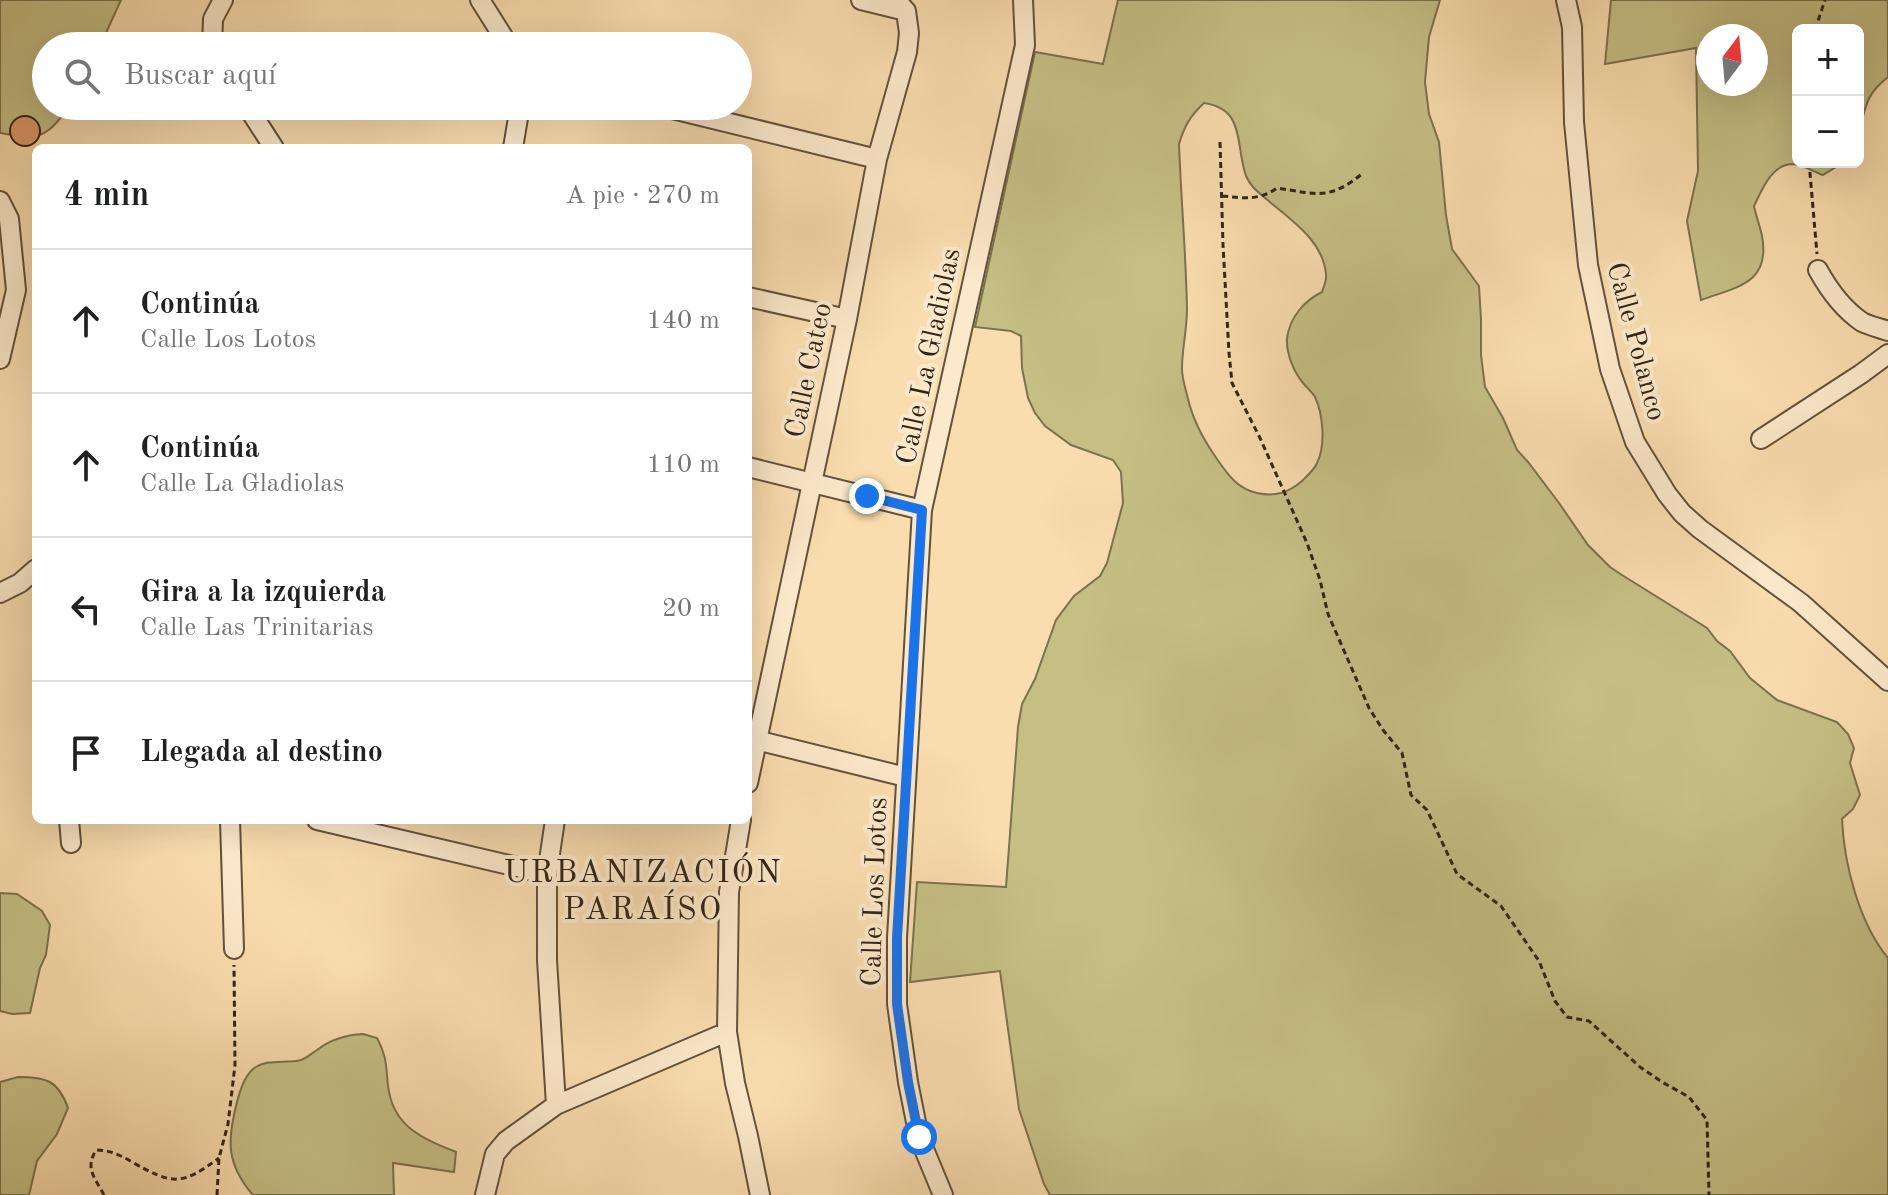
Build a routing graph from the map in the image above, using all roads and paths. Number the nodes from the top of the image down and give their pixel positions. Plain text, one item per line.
1 (223, 0) edge
2 (480, 0) edge
3 (861, 0) edge
4 (1023, 0) edge
5 (1566, 0) edge
6 (1825, 0) edge
7 (901, 5) edge
8 (1817, 24) edge
9 (213, 32) edge
10 (500, 32) edge
11 (256, 120) edge
12 (518, 120) edge
13 (717, 120) edge
14 (1220, 142) dead end
15 (271, 144) edge
16 (514, 144) edge
17 (877, 159) junction
18 (1810, 168) edge
19 (1363, 173) dead end
20 (1222, 196) junction
21 (0, 201) edge
22 (1818, 270) joint
23 (752, 298) edge
24 (847, 319) junction
25 (1888, 331) edge
26 (1888, 354) edge
27 (0, 359) edge
28 (1761, 439) dead end
29 (752, 468) edge
30 (813, 482) junction
31 (922, 510) junction
32 (32, 579) edge
33 (0, 593) edge
34 (1888, 681) edge
35 (752, 739) edge
36 (906, 777) junction
37 (69, 824) edge
38 (230, 824) edge
39 (334, 824) edge
40 (554, 824) edge
41 (740, 824) edge
42 (71, 843) dead end
43 (547, 874) junction
44 (234, 949) joint
45 (727, 1032) junction
46 (556, 1105) junction
47 (219, 1158) junction
48 (104, 1195) edge
49 (217, 1195) edge
50 (485, 1195) edge
51 (760, 1195) edge
52 (943, 1195) edge
53 (1709, 1195) edge

1 - 9 street
2 - 10 street
3 - 7 street, Calle Cateo
4 - 31 street, Calle La Gladiolas
5 - 34 street, Calle Polanco
6 - 8 path
7 - 17 street, Calle Cateo
11 - 15 street
12 - 16 street
13 - 17 street
14 - 20 path
17 - 24 street, Calle Cateo
18 - 22 path
19 - 20 path
20 - 53 path
21 - 27 street
22 - 25 street
23 - 24 street
24 - 30 street, Calle Cateo
26 - 28 street
29 - 30 street
30 - 31 street
30 - 35 street, Calle Cateo
31 - 36 street, Calle La Gladiolas
32 - 33 street
35 - 36 street
36 - 52 street, Calle Los Lotos
37 - 42 street
38 - 44 street
39 - 43 street
40 - 43 street
41 - 45 street
43 - 46 street
44 - 47 path
45 - 46 street
45 - 51 street
46 - 50 street
47 - 48 path
47 - 49 path

